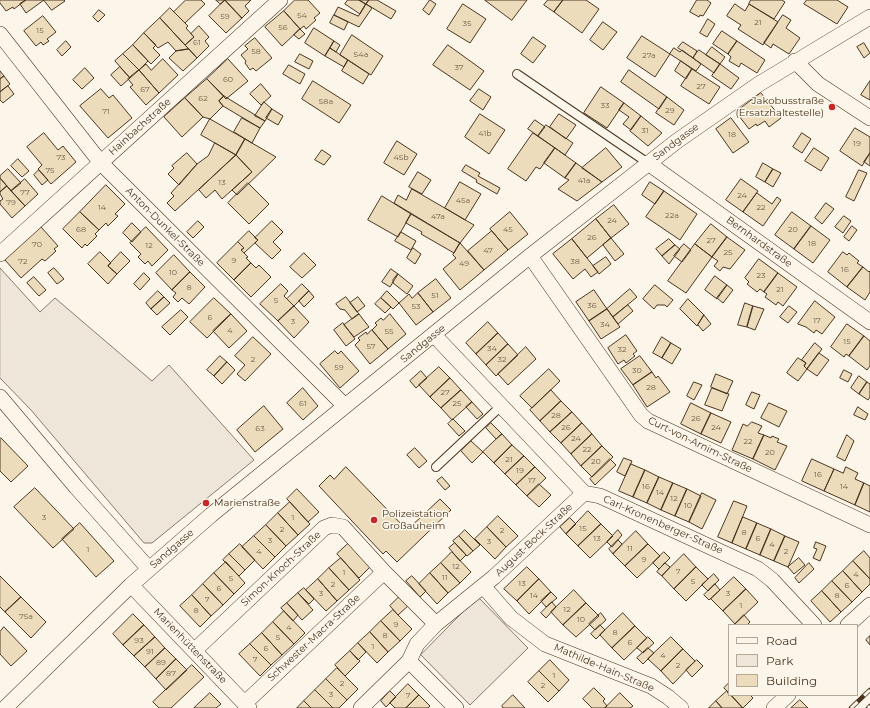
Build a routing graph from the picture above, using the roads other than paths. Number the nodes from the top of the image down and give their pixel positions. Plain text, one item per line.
1 (280, 0) edge
2 (870, 17) edge
3 (0, 34) edge
4 (795, 61) junction
5 (517, 74) dead end
6 (870, 118) edge
7 (101, 163) junction
8 (648, 163) junction
9 (0, 254) edge
10 (530, 256) junction
11 (870, 322) edge
12 (434, 335) junction
13 (0, 397) edge
14 (345, 406) junction
15 (501, 406) junction
16 (436, 467) dead end
17 (584, 493) junction
18 (870, 525) edge
19 (149, 569) junction
20 (384, 572) junction
21 (131, 585) junction
22 (483, 586) junction
23 (870, 605) edge
24 (436, 624) junction
25 (813, 624) edge
26 (849, 624) edge
27 (195, 650) junction
28 (409, 662) junction
29 (787, 696) edge
30 (247, 706) edge
31 (5, 708) edge
32 (361, 708) edge
33 (456, 708) edge
34 (681, 708) edge
35 (774, 708) edge

1 - 7 street, Hainbachstraße
2 - 4 street, Sandgasse
3 - 7 street, Anton-Dunkel-Straße
4 - 6 street
4 - 8 street, Sandgasse
5 - 8 lane
7 - 9 street, Hainbachstraße
7 - 14 street, Anton-Dunkel-Straße
8 - 10 street, Sandgasse
8 - 11 street, Bernhardstraße
10 - 12 street, Sandgasse
10 - 18 street, Curt-von-Arnim-Straße
12 - 14 street, Sandgasse
12 - 15 street
13 - 19 street
14 - 19 street, Sandgasse
15 - 16 lane
15 - 17 street
17 - 22 street, August-Bock-Straße
17 - 25 street, Carl-Kronenberger-Straße
19 - 21 street, Sandgasse
20 - 24 street, Simon-Knoch-Straße
20 - 27 street, Simon-Knoch-Straße
20 - 30 street, Schwester-Macra-Straße
21 - 27 street, Marienhüttenstraße
21 - 31 street, Sandgasse
22 - 24 street, August-Bock-Straße
22 - 34 street, Mathilde-Hain-Straße
23 - 26 street
24 - 28 street, August-Bock-Straße
27 - 30 street, Marienhüttenstraße
28 - 32 street
28 - 33 street
29 - 35 street

